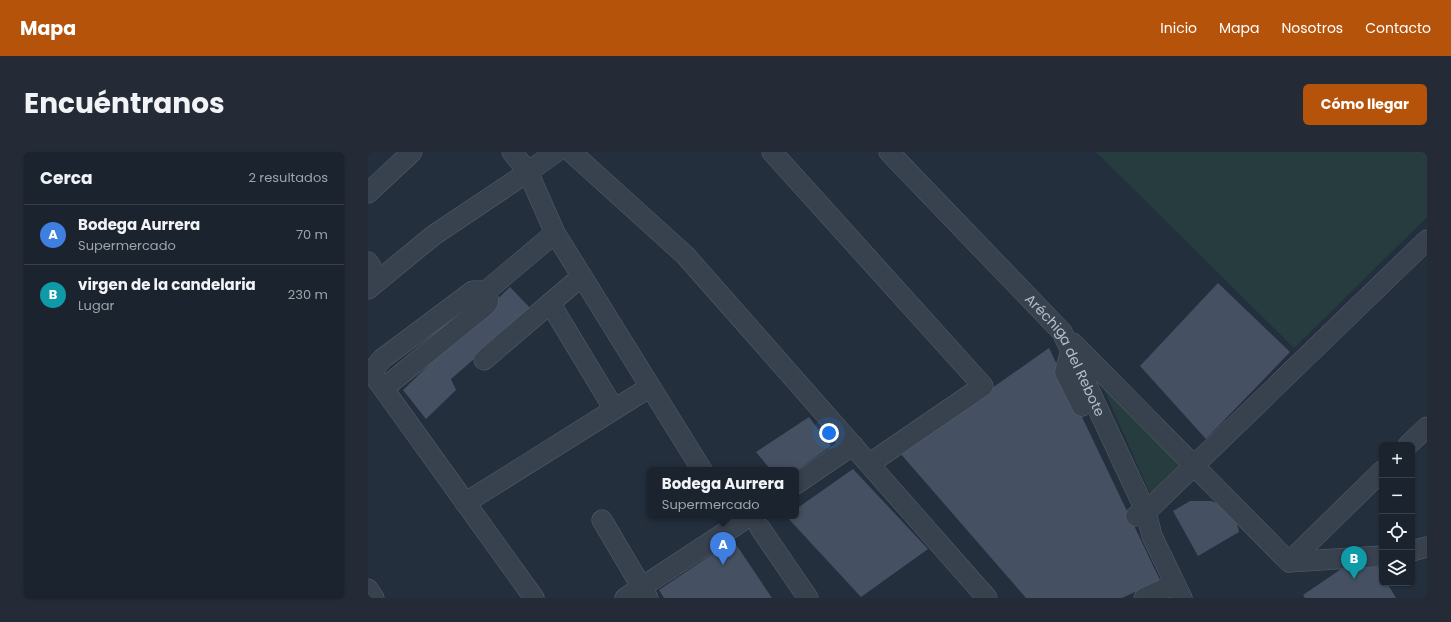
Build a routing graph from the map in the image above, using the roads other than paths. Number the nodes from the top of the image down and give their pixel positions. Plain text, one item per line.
1 (412, 152) edge
2 (512, 152) edge
3 (556, 152) edge
4 (571, 152) edge
5 (772, 152) edge
6 (889, 152) edge
7 (528, 172) junction
8 (368, 193) edge
9 (555, 233) junction
10 (1427, 240) edge
11 (368, 262) edge
12 (582, 276) junction
13 (374, 284) edge
14 (485, 292) junction
15 (550, 303) junction
16 (1062, 332) junction
17 (484, 360) dead end
18 (370, 371) edge
19 (650, 387) junction
20 (384, 388) junction
21 (614, 409) junction
22 (1427, 427) edge
23 (1411, 442) edge
24 (853, 445) junction
25 (869, 464) junction
26 (1194, 465) junction
27 (700, 467) edge
28 (1379, 474) edge
29 (799, 482) edge
30 (465, 503) junction
31 (1141, 514) junction
32 (602, 520) dead end
33 (744, 521) edge
34 (1427, 547) edge
35 (1415, 550) edge
36 (1379, 556) edge
37 (1289, 562) junction
38 (368, 589) edge
39 (1179, 591) edge
40 (645, 593) edge
41 (374, 598) edge
42 (534, 598) edge
43 (625, 598) edge
44 (808, 598) edge
45 (987, 598) edge
46 (1144, 598) edge

1 - 8 street
2 - 7 street
3 - 7 street
4 - 24 street
5 - 25 street
6 - 16 street, Aréchiga del Rebote
7 - 9 street
7 - 13 street
9 - 12 street
9 - 14 street
10 - 26 street
11 - 13 street
12 - 15 street
12 - 19 street
14 - 18 street
14 - 20 street
15 - 17 street
15 - 21 street
16 - 26 street
16 - 31 street, Aréchiga del Rebote
18 - 20 street
19 - 21 street
19 - 27 street
20 - 30 street
21 - 30 street
22 - 23 street
24 - 25 street
24 - 29 street
25 - 45 street
26 - 31 street
26 - 37 street
28 - 37 street
30 - 42 street
31 - 39 street
32 - 40 street
33 - 40 street
33 - 44 street
34 - 35 street
36 - 37 street
38 - 41 street
39 - 46 street
40 - 43 street

